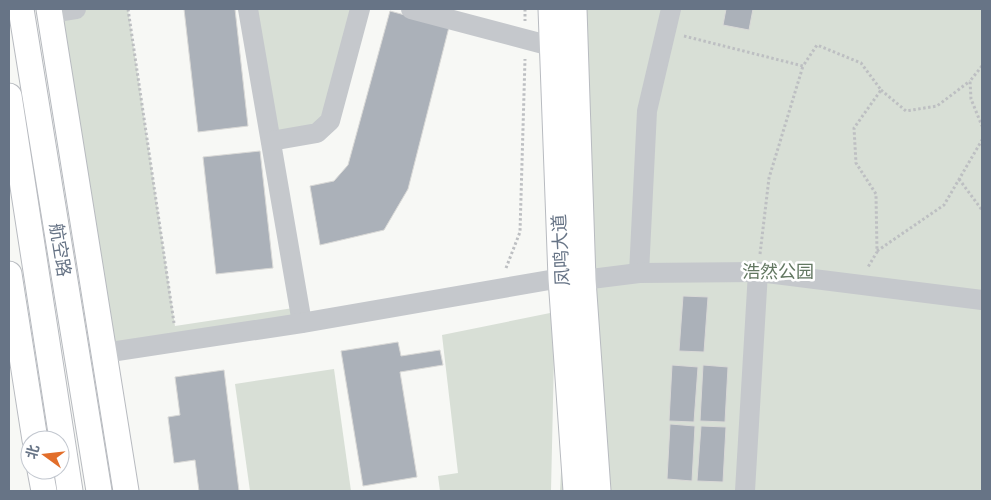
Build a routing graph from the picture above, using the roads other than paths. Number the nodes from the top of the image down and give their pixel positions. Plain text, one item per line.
1 (21, 9) edge
2 (76, 9) edge
3 (248, 9) edge
4 (360, 9) edge
5 (411, 9) edge
6 (551, 9) edge
7 (574, 9) edge
8 (671, 9) edge
9 (49, 11) edge
10 (551, 46) junction
11 (9, 96) edge
12 (271, 141) junction
13 (758, 272) junction
14 (639, 273) junction
15 (9, 274) edge
16 (572, 279) junction
17 (982, 300) edge
18 (302, 323) junction
19 (104, 353) junction
20 (33, 430) edge
21 (70, 491) edge
22 (99, 491) edge
23 (126, 491) edge
24 (576, 491) edge
25 (598, 491) edge
26 (745, 491) edge

1 - 22 main road, 航空路
2 - 9 street
3 - 12 street
4 - 12 street
5 - 10 street
6 - 10 main road, 凤鸣大道
7 - 16 main road, 凤鸣大道
8 - 14 street
9 - 19 main road, 航空路
10 - 16 main road, 凤鸣大道
11 - 21 main road
12 - 18 street
13 - 14 street
13 - 17 street
13 - 26 street
14 - 16 street
15 - 20 main road
16 - 18 street
16 - 24 main road, 凤鸣大道
16 - 25 main road, 凤鸣大道
18 - 19 street
19 - 23 main road, 航空路

